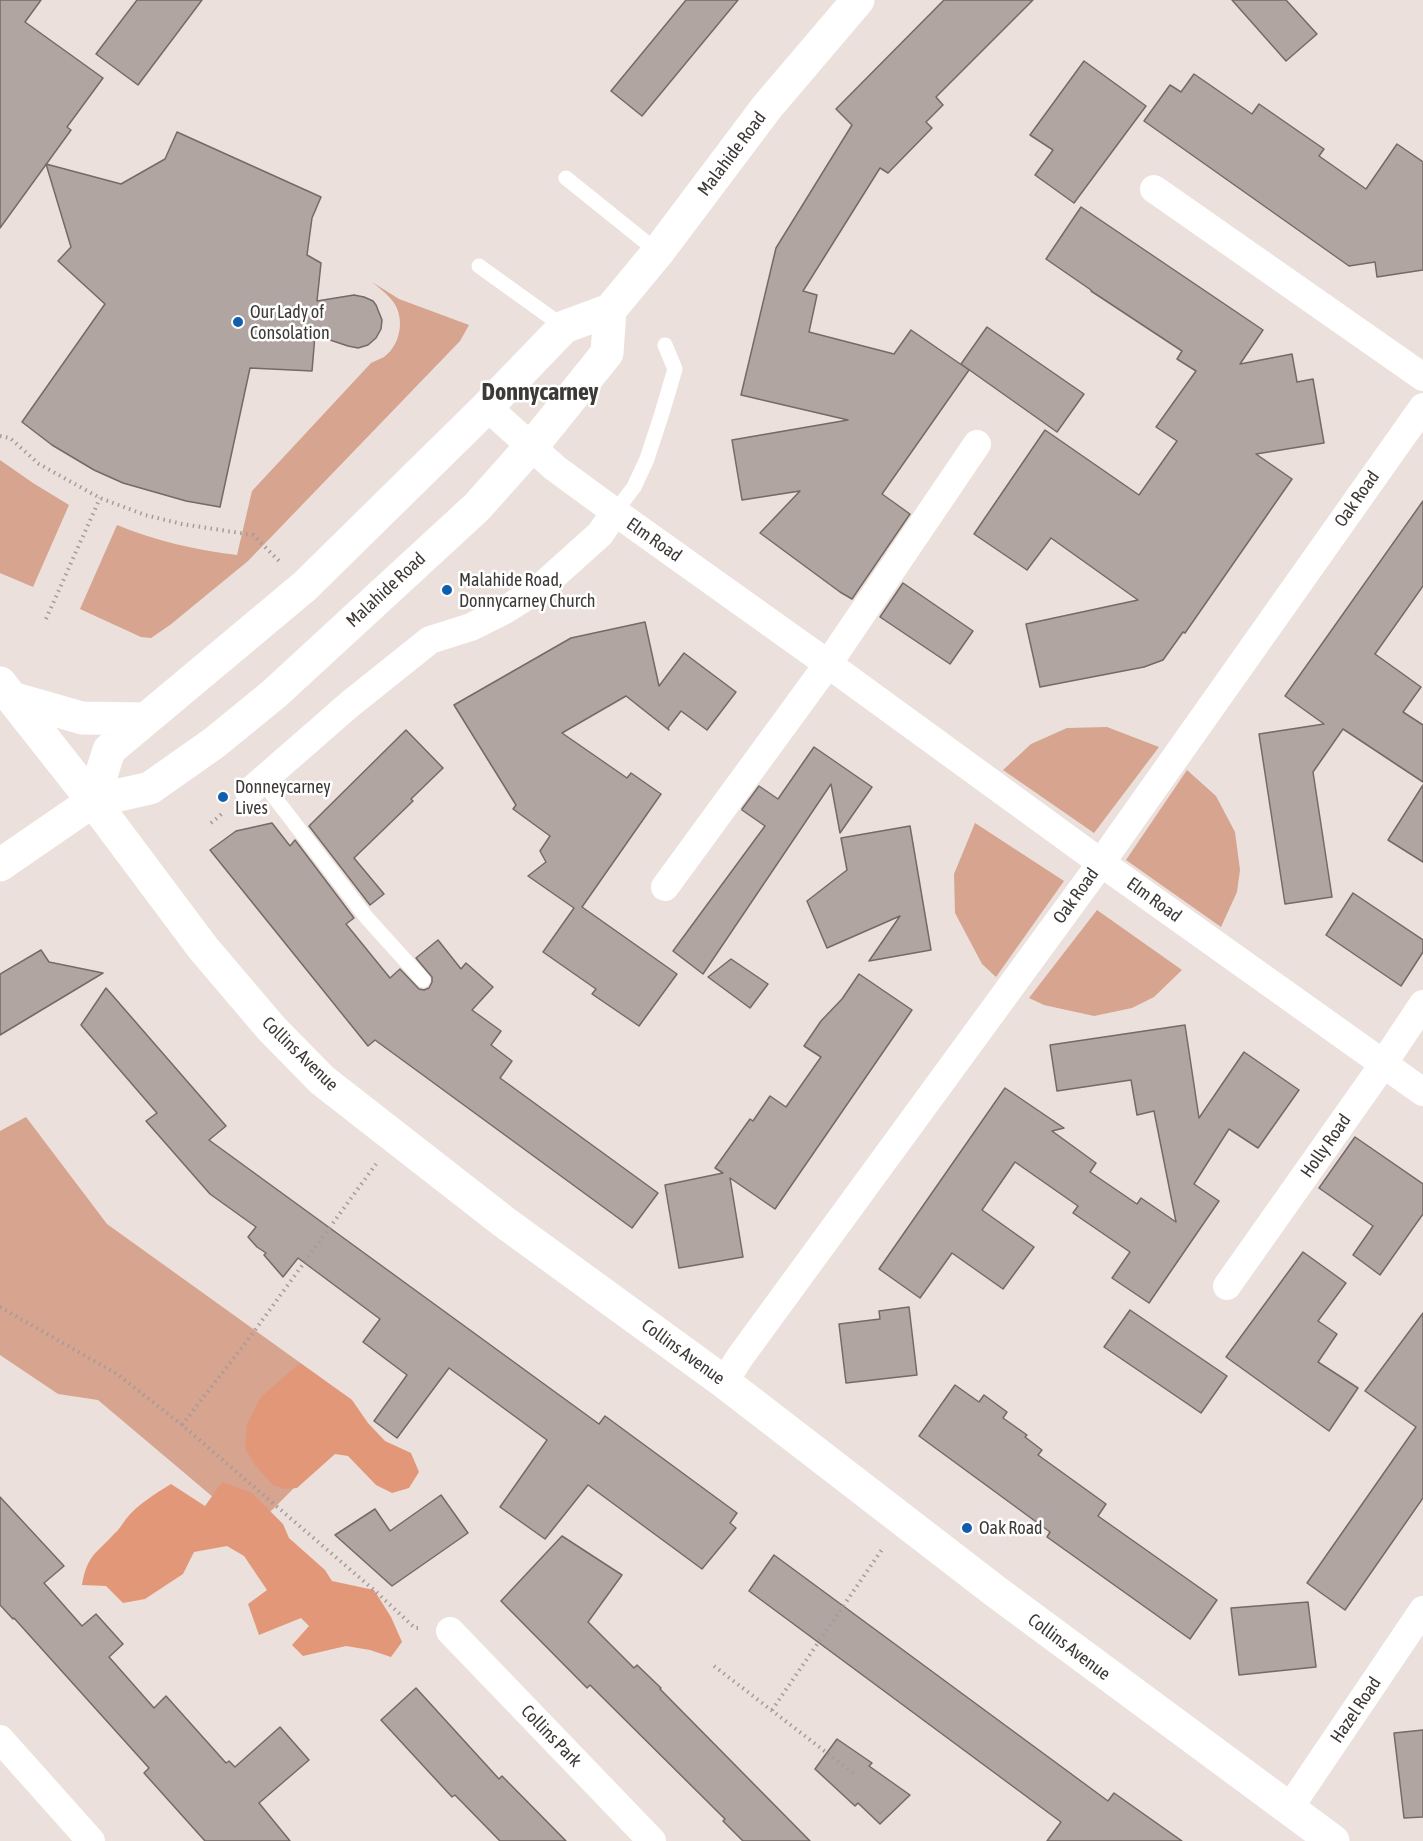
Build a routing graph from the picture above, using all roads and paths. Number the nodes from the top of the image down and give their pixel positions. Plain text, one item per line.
1 (854, 1) edge
2 (566, 178) dead end
3 (1154, 189) dead end
4 (658, 252) junction
5 (479, 266) dead end
6 (610, 310) junction
7 (564, 327) junction
8 (665, 345) dead end
9 (1423, 377) edge
10 (487, 407) junction
11 (1423, 407) edge
12 (0, 436) edge
13 (977, 444) dead end
14 (531, 446) junction
15 (100, 498) junction
16 (615, 512) junction
17 (253, 535) dead end
18 (46, 619) dead end
19 (828, 664) junction
20 (6, 691) edge
21 (146, 719) junction
22 (256, 786) joint
23 (93, 801) junction
24 (1100, 862) junction
25 (0, 865) edge
26 (665, 887) dead end
27 (423, 980) dead end
28 (1423, 1004) edge
29 (1383, 1064) junction
30 (1423, 1092) edge
31 (396, 1137) junction
32 (1227, 1286) dead end
33 (0, 1307) edge
34 (724, 1382) junction
35 (182, 1425) junction
36 (903, 1519) junction
37 (1423, 1610) edge
38 (450, 1631) joint
39 (714, 1666) dead end
40 (772, 1710) junction
41 (0, 1739) edge
42 (853, 1773) dead end
43 (1288, 1810) junction
44 (91, 1841) edge
45 (652, 1841) edge
46 (1333, 1841) edge

1 - 4 main road, Malahide Road
2 - 4 lane
3 - 9 street
4 - 6 main road, Malahide Road
5 - 7 lane
6 - 7 main road
6 - 14 main road, Malahide Road
7 - 10 main road
8 - 16 lane
10 - 14 street, Elm Road
10 - 21 main road
11 - 24 street, Oak Road
12 - 15 path
13 - 19 street
14 - 16 street, Elm Road
14 - 23 main road, Malahide Road
15 - 17 path
15 - 18 path
16 - 19 street, Elm Road
16 - 22 street
19 - 24 street, Elm Road
19 - 26 street
20 - 21 main road
20 - 23 main road, Collins Avenue
21 - 23 main road
22 - 27 lane
23 - 25 main road, Malahide Road
23 - 31 main road, Collins Avenue
24 - 29 street, Elm Road
24 - 34 street, Oak Road
28 - 29 street, Holly Road
29 - 30 street, Elm Road
29 - 32 street, Holly Road
31 - 34 main road, Collins Avenue
31 - 35 path
33 - 35 path
34 - 36 main road, Collins Avenue
35 - 38 path
36 - 40 path
36 - 43 main road, Collins Avenue
37 - 43 street, Hazel Road
38 - 45 street, Collins Park
39 - 40 path
40 - 42 path
41 - 44 street
43 - 46 main road, Collins Avenue

